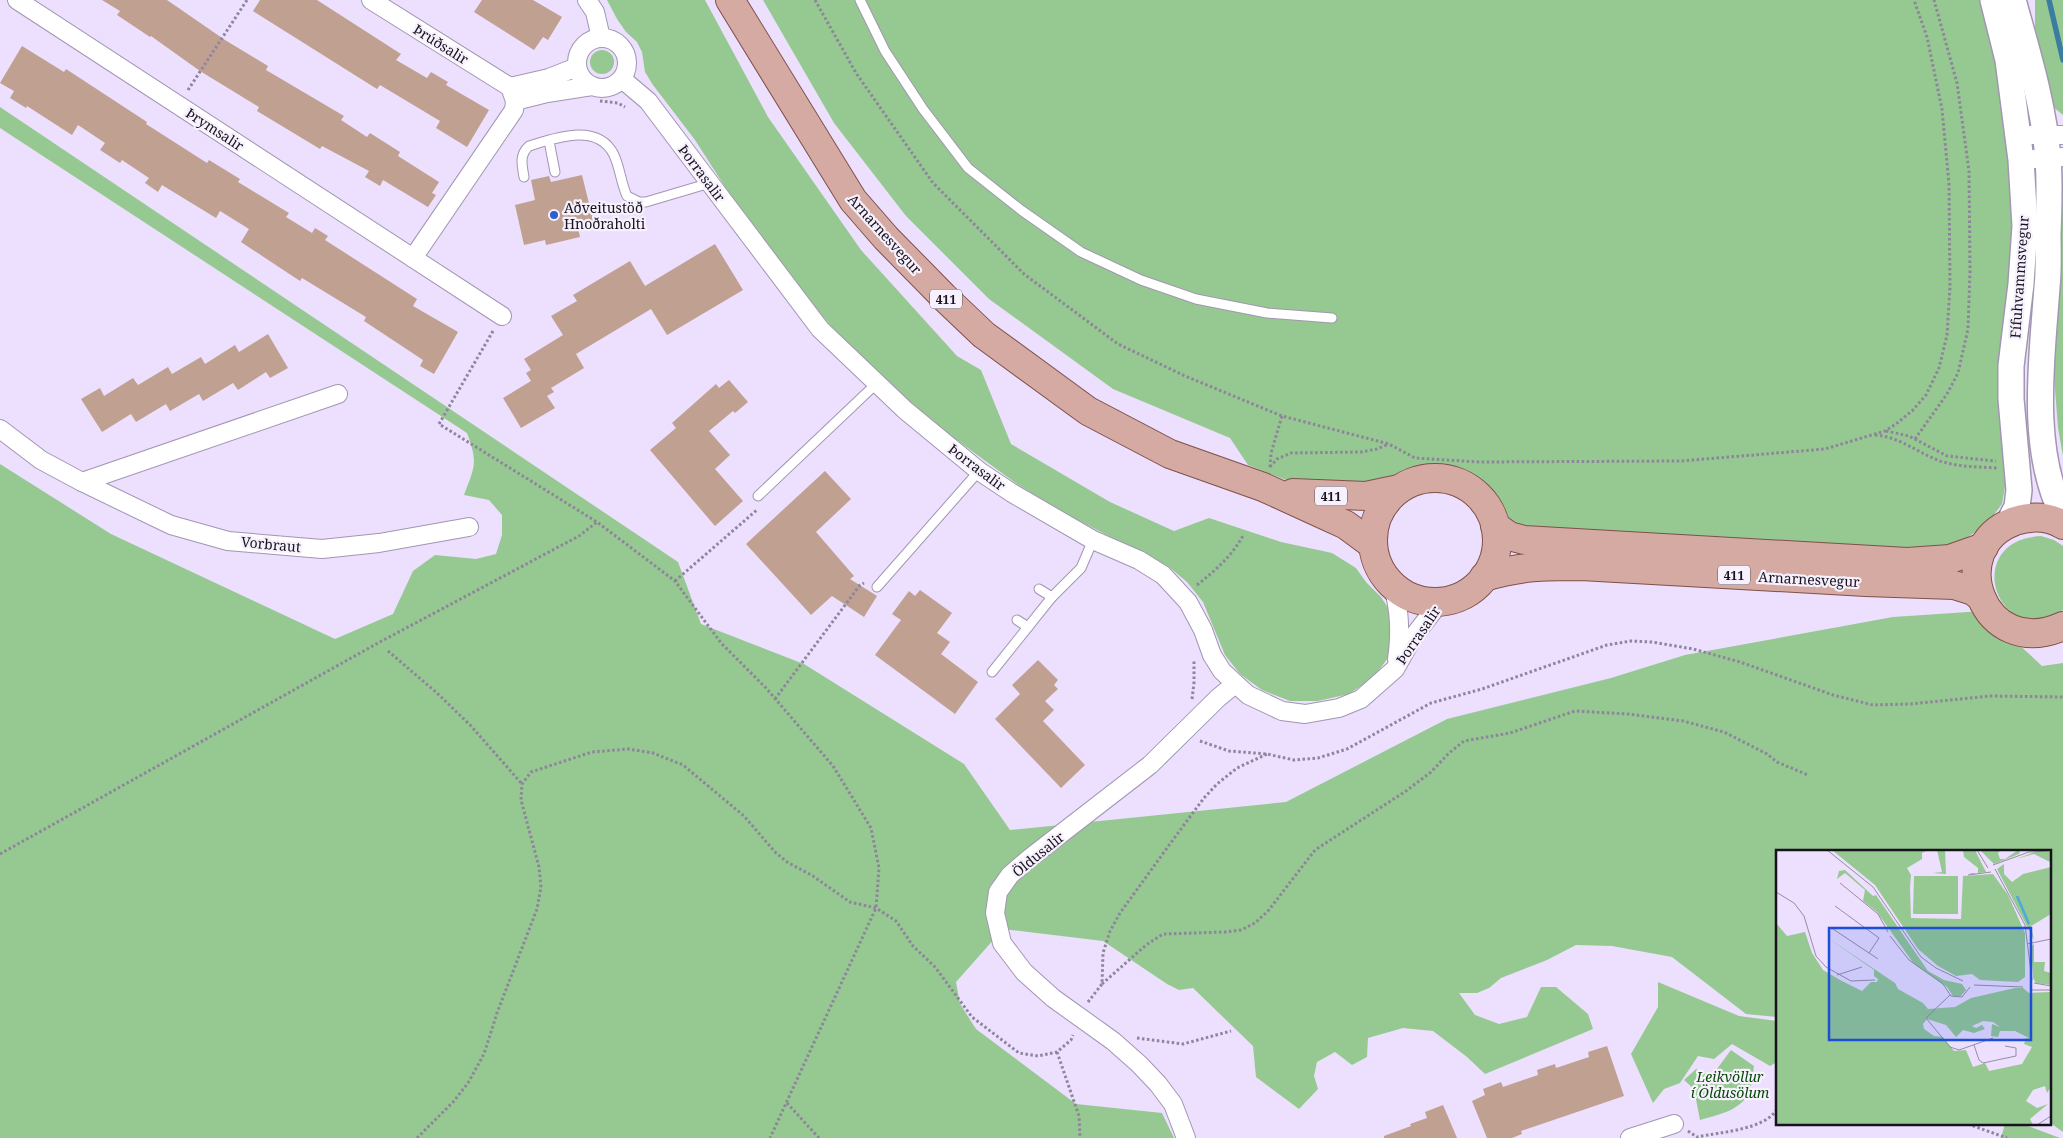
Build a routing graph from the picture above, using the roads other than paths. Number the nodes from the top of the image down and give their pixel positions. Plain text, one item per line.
1 (17, 0) edge
2 (371, 0) edge
3 (587, 0) edge
4 (730, 0) edge
5 (860, 0) edge
6 (1993, 0) edge
7 (2013, 0) edge
8 (601, 38) junction
9 (577, 67) junction
10 (622, 79) junction
11 (592, 86) junction
12 (512, 94) junction
13 (2019, 135) junction
14 (549, 141) junction
15 (2055, 146) edge
16 (2021, 160) junction
17 (555, 172) dead end
18 (524, 177) dead end
19 (710, 183) junction
20 (413, 258) junction
21 (502, 316) road end
22 (1332, 318) dead end
23 (876, 383) junction
24 (338, 394) dead end
25 (0, 429) edge
26 (979, 471) junction
27 (82, 482) junction
28 (1263, 487) junction
29 (1399, 489) junction
30 (758, 496) dead end
31 (2063, 514) edge
32 (2008, 524) junction
33 (2063, 525) edge
34 (1495, 526) junction
35 (470, 527) dead end
36 (1093, 540) junction
37 (1373, 545) junction
38 (1984, 546) junction
39 (1484, 577) junction
40 (1393, 586) junction
41 (877, 587) dead end
42 (1039, 589) dead end
43 (1052, 597) junction
44 (1981, 597) junction
45 (1441, 602) junction
46 (1017, 620) dead end
47 (1028, 627) junction
48 (2059, 629) edge
49 (1395, 669) junction
50 (992, 672) dead end
51 (1235, 684) junction
52 (1674, 1124) road end
53 (1186, 1138) edge
54 (1630, 1138) edge

1 - 20 street, Þrymsalir
2 - 12 street, Þrúðsalir
3 - 8 street
4 - 28 main road, Arnarnesvegur / 411
5 - 22 lane
6 - 13 main road, Fífuhvammsvegur
7 - 15 main road, Fífuhvammsvegur
8 - 9 street
8 - 10 street
9 - 11 street
9 - 12 street
10 - 11 street
10 - 19 street, Þorrasalir
11 - 12 street
12 - 20 street
13 - 15 street
13 - 16 main road, Fífuhvammsvegur
14 - 17 lane
14 - 18 lane
14 - 19 lane
15 - 16 street
15 - 31 main road, Fífuhvammsvegur
16 - 32 main road, Fífuhvammsvegur
19 - 23 street, Þorrasalir
20 - 21 street, Þrymsalir
23 - 26 street, Þorrasalir
23 - 30 lane
24 - 27 street
25 - 27 street, Vorbraut
26 - 36 street, Þorrasalir
26 - 41 lane
27 - 35 street, Vorbraut
28 - 29 main road, Arnarnesvegur / 411
28 - 37 main road, Arnarnesvegur / 411
29 - 34 main road, 411
29 - 37 main road, 411
32 - 33 main road, 411
32 - 38 main road, 411
34 - 38 main road, Arnarnesvegur / 411
34 - 39 main road, 411
36 - 43 lane
36 - 51 street, Þorrasalir
37 - 40 main road, 411
38 - 44 main road, 411
39 - 44 main road, Arnarnesvegur / 411
39 - 45 main road, 411
40 - 45 main road, 411
40 - 49 street, Þorrasalir
42 - 43 lane
43 - 47 lane
44 - 48 main road, 411
45 - 49 street, Þorrasalir
46 - 47 lane
47 - 50 lane
49 - 51 street, Þorrasalir
51 - 53 street, Öldusalir
52 - 54 street

